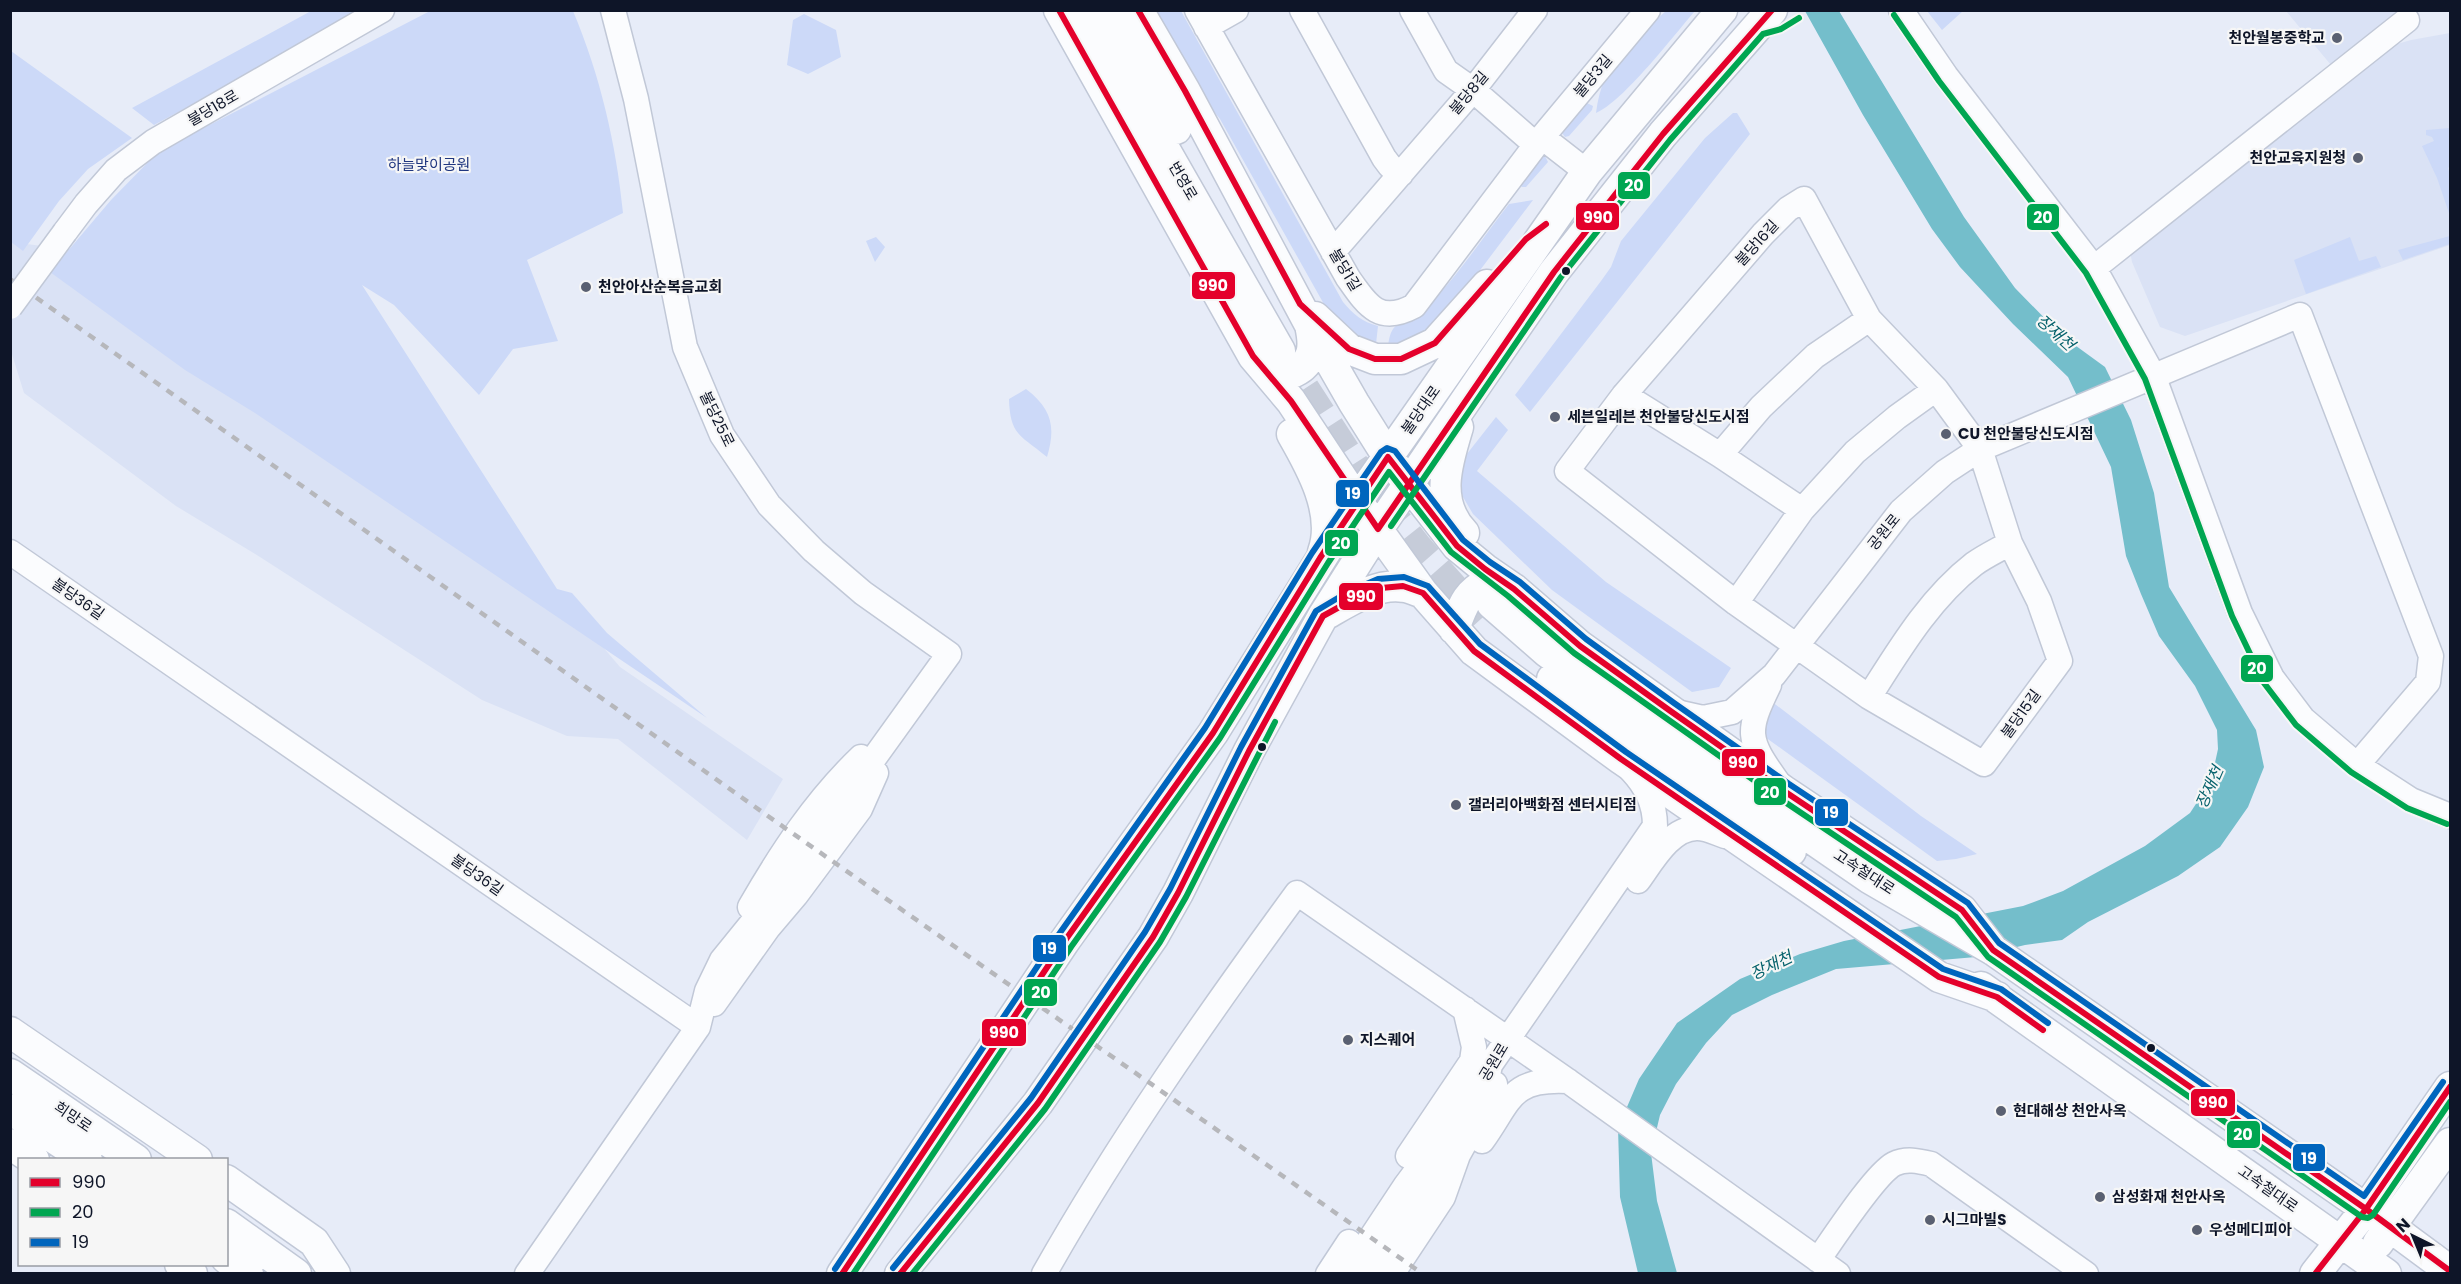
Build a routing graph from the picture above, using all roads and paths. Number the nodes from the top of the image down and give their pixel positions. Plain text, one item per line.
1 (382, 10) edge
2 (613, 10) edge
3 (1059, 10) edge
4 (1085, 10) edge
5 (1110, 10) edge
6 (1138, 10) edge
7 (1236, 10) edge
8 (1302, 10) edge
9 (1412, 10) edge
10 (1648, 10) edge
11 (1722, 10) edge
12 (1794, 10) edge
13 (1901, 10) edge
14 (1535, 11) edge
15 (1765, 18) edge
16 (1202, 19) edge
17 (2408, 20) dead end
18 (1473, 90) junction
19 (1540, 139) junction
20 (1587, 172) junction
21 (1401, 174) junction
22 (1557, 216) junction
23 (1334, 252) junction
24 (2094, 268) junction
25 (10, 307) edge
26 (1869, 319) junction
27 (1288, 336) junction
28 (2153, 375) junction
29 (1481, 378) junction
30 (1935, 389) junction
31 (1624, 395) junction
32 (1980, 449) junction
33 (1720, 455) junction
34 (1388, 457) junction
35 (1409, 485) junction
36 (1357, 501) junction
37 (1802, 510) junction
38 (1378, 530) junction
39 (2010, 543) junction
40 (10, 552) edge
41 (1320, 558) junction
42 (1423, 593) junction
43 (1736, 603) junction
44 (1485, 610) junction
45 (1323, 616) junction
46 (1797, 645) junction
47 (1774, 675) junction
48 (1869, 698) junction
49 (1669, 710) junction
50 (898, 727) junction
51 (1621, 759) junction
52 (2356, 765) junction
53 (1784, 792) junction
54 (2451, 816) edge
55 (1742, 842) junction
56 (1649, 852) junction
57 (1823, 886) junction
58 (2004, 957) junction
59 (1465, 1009) junction
60 (698, 1027) junction
61 (10, 1032) edge
62 (1514, 1043) junction
63 (1493, 1073) junction
64 (10, 1074) edge
65 (1568, 1081) junction
66 (2451, 1087) edge
67 (10, 1109) edge
68 (2451, 1143) edge
69 (10, 1144) edge
70 (1408, 1155) junction
71 (31, 1158) edge
72 (84, 1158) edge
73 (133, 1158) edge
74 (194, 1158) edge
75 (228, 1181) edge
76 (1443, 1197) junction
77 (2366, 1209) junction
78 (228, 1225) edge
79 (2390, 1228) junction
80 (2341, 1241) junction
81 (228, 1259) edge
82 (1818, 1260) junction
83 (2369, 1268) edge
84 (2451, 1271) edge
85 (248, 1274) edge
86 (296, 1274) edge
87 (335, 1274) edge
88 (527, 1274) edge
89 (842, 1274) edge
90 (900, 1274) edge
91 (1044, 1274) edge
92 (1328, 1274) edge
93 (1347, 1274) edge
94 (1368, 1274) edge
95 (1392, 1274) edge
96 (1838, 1274) edge
97 (2086, 1274) edge
98 (2315, 1274) edge

1 - 25 street, 불당18로, bridge
2 - 50 street, 불당25로
3 - 27 main road
4 - 27 main road, 번영로
5 - 27 main road, 번영로
6 - 27 main road
7 - 16 street
8 - 21 street
9 - 18 street
10 - 19 street, 불당3길
11 - 20 main road, 불당대로
12 - 15 main road
13 - 24 street
14 - 18 street, 불당8길
15 - 29 main road
16 - 23 street, 불당1길
17 - 24 street
18 - 19 street
18 - 21 street, 불당8길
19 - 20 street
19 - 23 street, 불당1길
20 - 22 main road, 불당대로
21 - 23 street, 불당8길
22 - 27 main road
22 - 34 main road, 불당대로
24 - 28 street
26 - 30 street, 불당16길
26 - 31 street, 불당16길
26 - 33 street
27 - 34 main road
27 - 36 main road
27 - 41 main road
28 - 32 street, 공원로
28 - 52 street
28 - 52 street
29 - 35 main road
29 - 44 main road
30 - 32 street, 불당16길
30 - 37 street
31 - 33 street
31 - 43 street, 불당16길
32 - 39 street, 불당15길
32 - 46 street, 공원로
33 - 37 street
34 - 35 main road
34 - 36 main road, 불당대로
35 - 38 main road
35 - 44 main road
36 - 38 main road
36 - 41 main road, 불당대로
37 - 43 street
38 - 42 main road
38 - 45 main road
39 - 48 street
39 - 48 street, 불당15길
40 - 60 street, 불당36길
41 - 89 main road, 불당대로
42 - 44 main road
42 - 45 main road
43 - 46 street, 불당16길
44 - 49 main road
44 - 51 main road
44 - 57 main road, 고속철대로
44 - 58 main road, 고속철대로
45 - 90 main road
46 - 47 street, 공원로
46 - 48 street, 불당15길
47 - 49 street
47 - 53 street
49 - 53 main road
50 - 60 street
50 - 60 street
51 - 55 main road
51 - 56 street
52 - 54 street
53 - 58 main road
55 - 56 street
55 - 57 main road
56 - 62 street, 공원로
57 - 80 main road, 고속철대로
58 - 77 main road, 고속철대로
59 - 62 street
59 - 70 street
59 - 91 street
60 - 88 street
61 - 74 main road
62 - 63 street, 공원로
62 - 65 street
63 - 70 street
63 - 76 street
63 - 93 street, 공원로
63 - 94 street, 공원로
64 - 73 main road, 희망로
65 - 76 street
65 - 82 street
66 - 77 main road
67 - 72 main road
68 - 79 main road
69 - 71 main road
70 - 92 street
75 - 87 main road
76 - 95 street
77 - 79 main road, 고속철대로
77 - 80 main road
78 - 86 main road
79 - 83 main road
79 - 84 main road, 고속철대로
80 - 83 main road, 고속철대로
80 - 98 main road
81 - 85 main road
82 - 96 street
82 - 97 street

